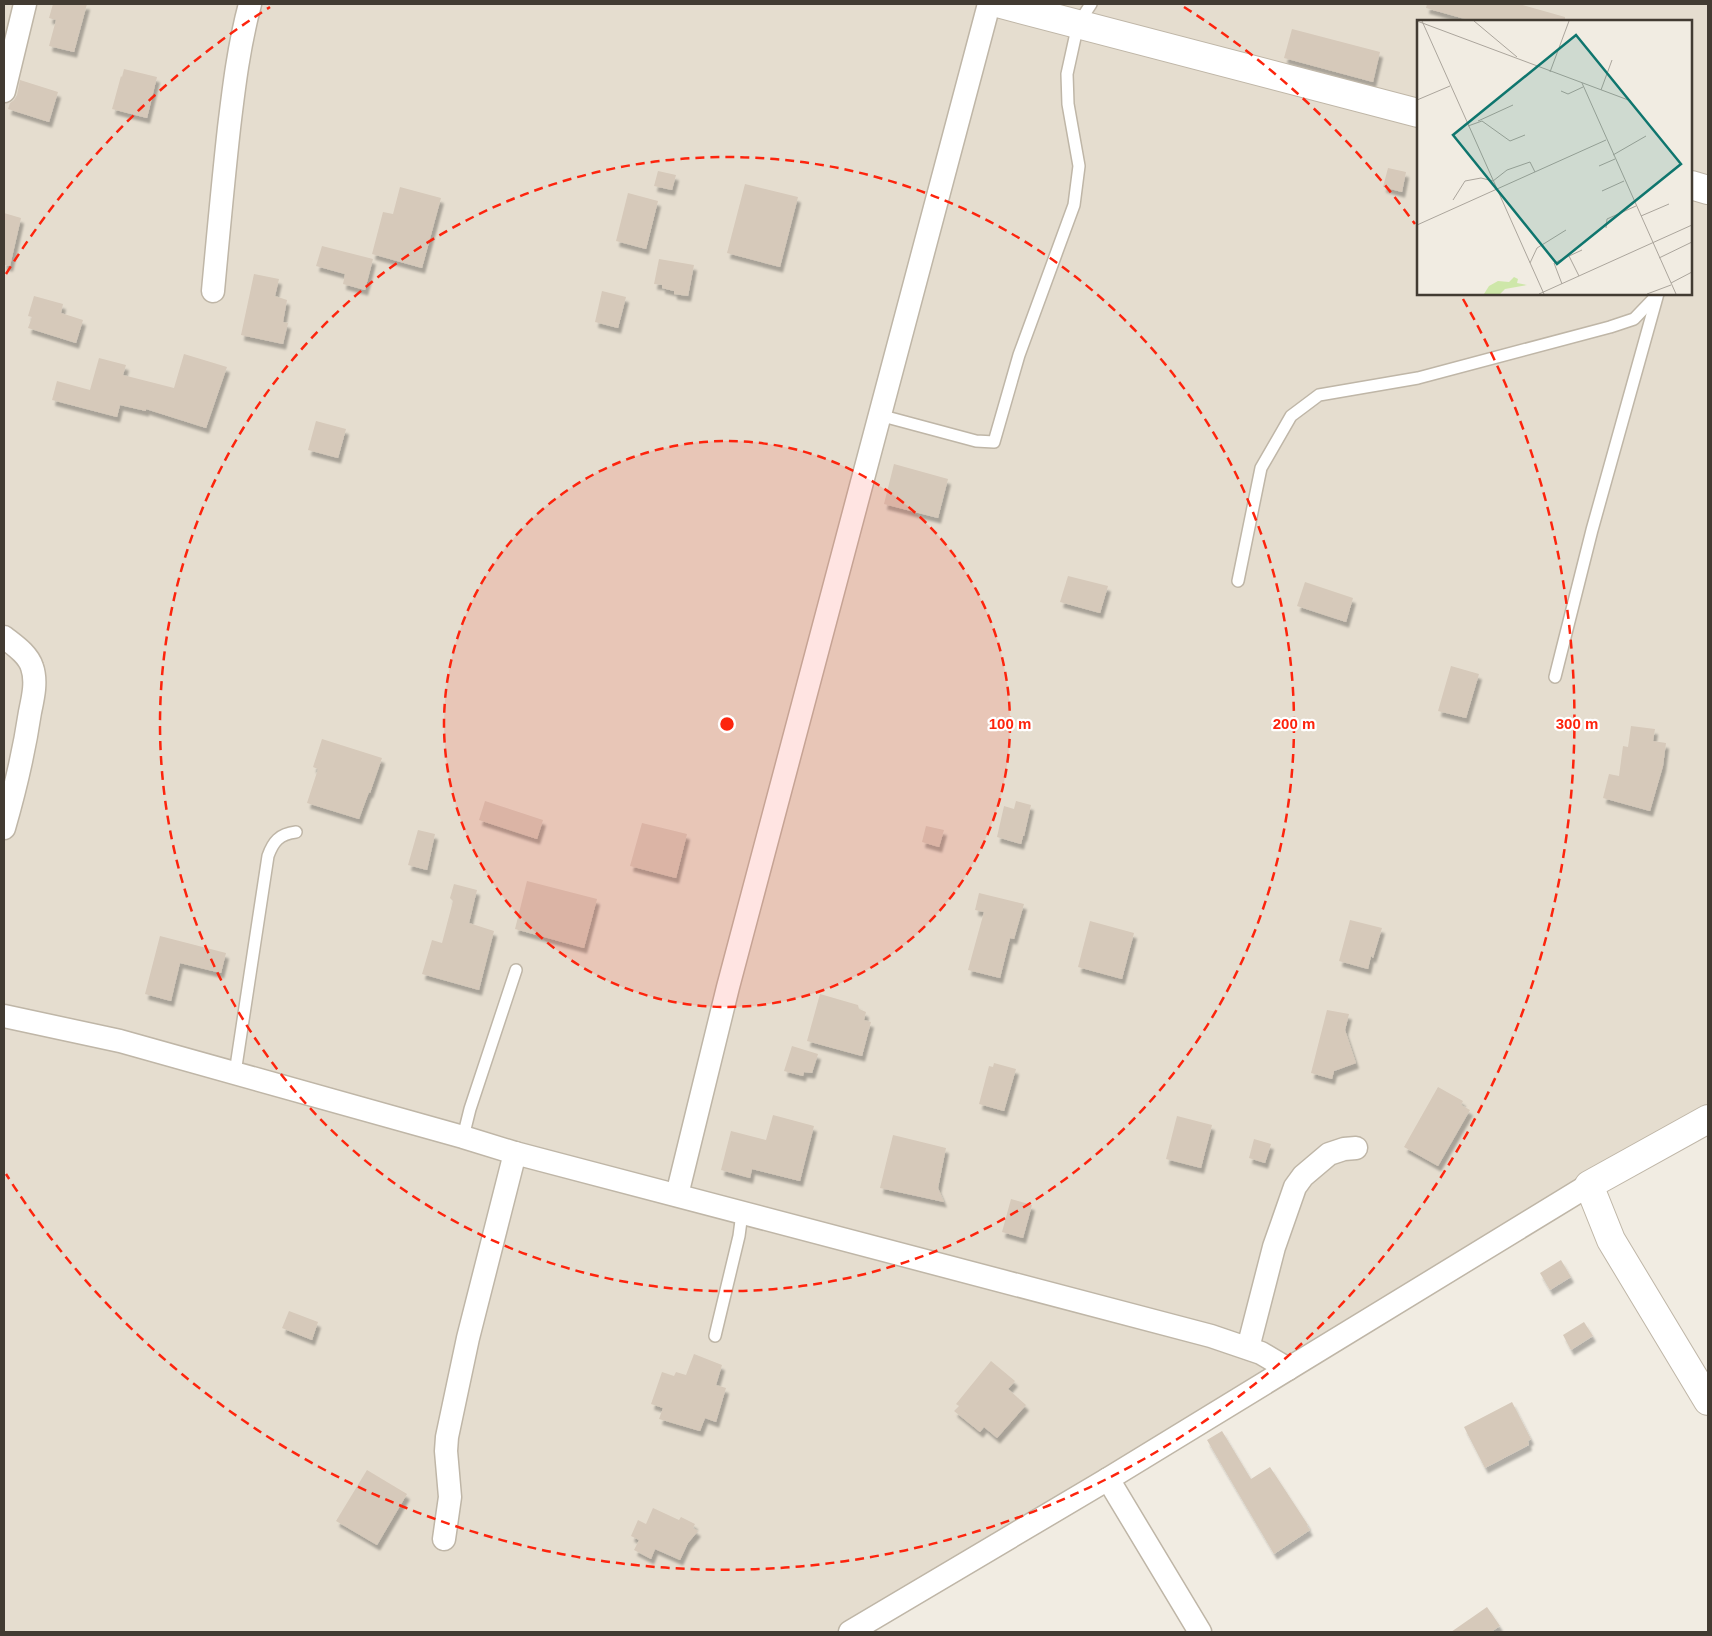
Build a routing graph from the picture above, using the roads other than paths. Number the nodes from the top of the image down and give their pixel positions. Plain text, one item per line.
1 (26, 4) edge
2 (250, 4) edge
3 (989, 4) edge
4 (1001, 4) edge
5 (1085, 14) edge
6 (4, 91) edge
7 (1417, 113) edge
8 (1692, 185) edge
9 (1708, 190) edge
10 (213, 291) dead end
11 (1657, 295) edge
12 (1658, 295) edge
13 (879, 415) junction
14 (1238, 581) dead end
15 (4, 636) edge
16 (1555, 677) dead end
17 (4, 828) edge
18 (296, 832) dead end
19 (516, 970) dead end
20 (4, 1016) edge
21 (235, 1073) junction
22 (1708, 1119) edge
23 (463, 1136) junction
24 (1356, 1148) dead end
25 (515, 1153) junction
26 (1590, 1185) junction
27 (677, 1195) junction
28 (742, 1213) junction
29 (715, 1336) dead end
30 (1248, 1348) junction
31 (1288, 1369) junction
32 (1708, 1401) edge
33 (1108, 1479) junction
34 (444, 1539) dead end
35 (850, 1632) edge
36 (1200, 1632) edge

1 - 6 street
2 - 10 street
3 - 13 street
4 - 5 street
5 - 7 street
5 - 13 lane
8 - 9 street
11 - 14 lane
12 - 16 lane
13 - 27 street
15 - 17 street
18 - 21 lane
19 - 23 lane
20 - 21 street
21 - 23 street
22 - 26 street
23 - 25 street
24 - 30 street
25 - 27 street
25 - 34 street
26 - 31 street
26 - 32 street
27 - 28 street
28 - 29 lane
28 - 30 street
30 - 31 street
31 - 33 street
33 - 35 street
33 - 36 street

